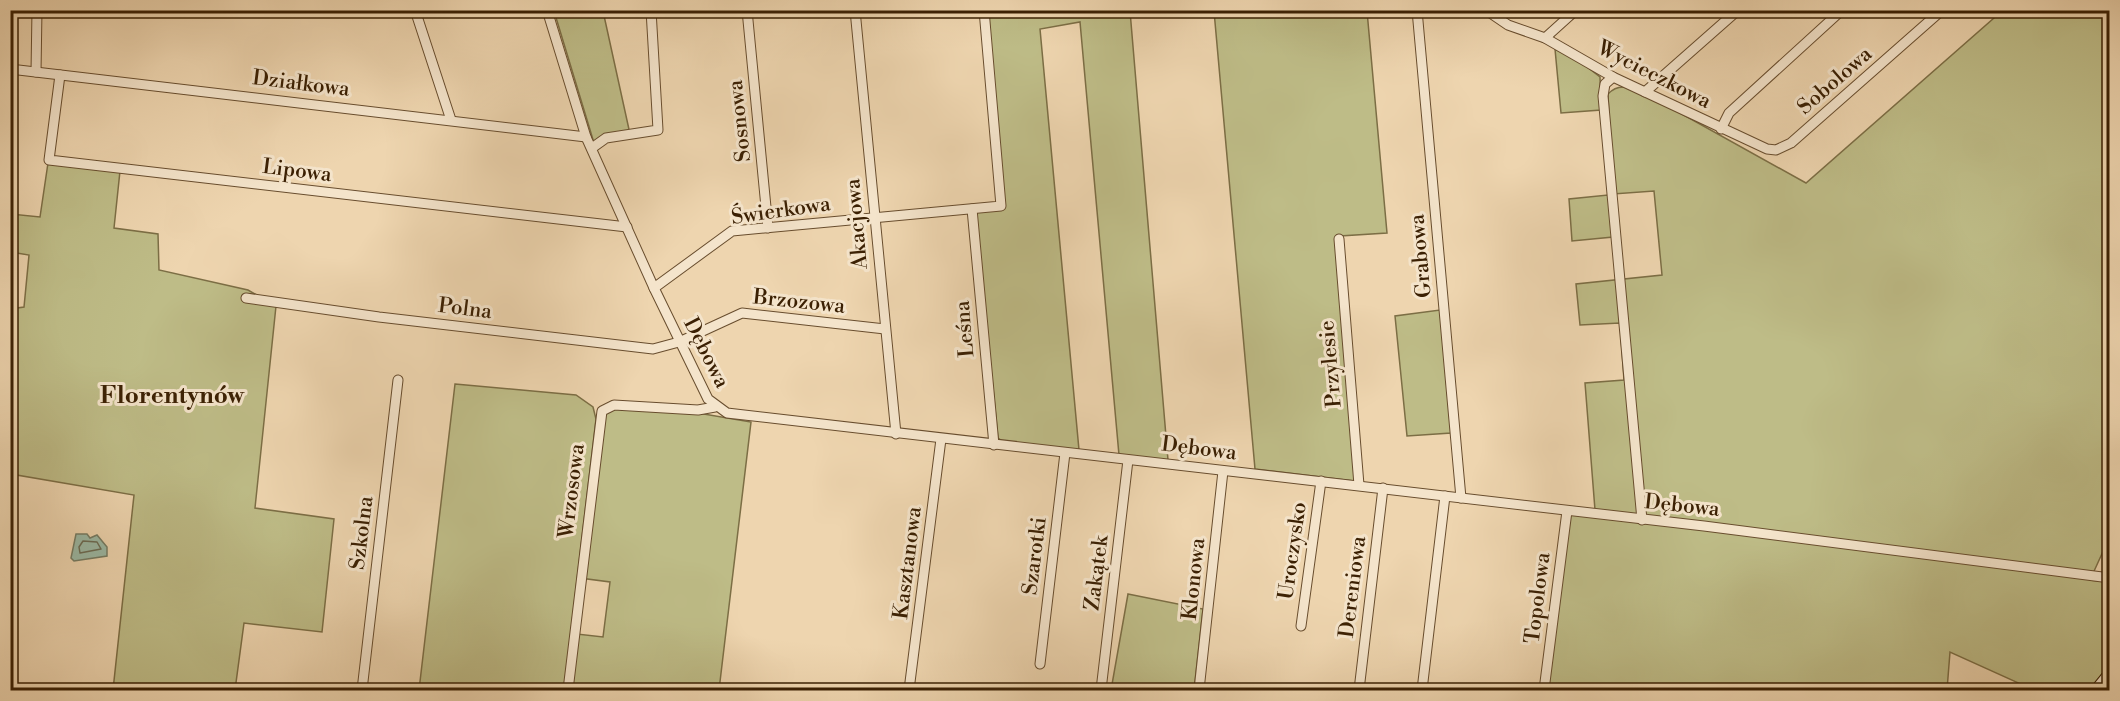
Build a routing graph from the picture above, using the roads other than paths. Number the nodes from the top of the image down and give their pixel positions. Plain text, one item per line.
1 (37, 10) edge
2 (416, 10) edge
3 (547, 10) edge
4 (651, 10) edge
5 (747, 10) edge
6 (855, 10) edge
7 (984, 10) edge
8 (1417, 10) edge
9 (1486, 10) edge
10 (1576, 10) edge
11 (1738, 10) edge
12 (1842, 10) edge
13 (1942, 10) edge
14 (1545, 38) junction
15 (10, 69) edge
16 (36, 72) junction
17 (60, 75) junction
18 (1613, 76) junction
19 (1645, 92) junction
20 (451, 120) junction
21 (1721, 129) junction
22 (586, 137) junction
23 (592, 148) junction
24 (1776, 150) joint
25 (972, 209) junction
26 (875, 217) junction
27 (627, 227) junction
28 (768, 228) junction
29 (1340, 239) dead end
30 (654, 288) junction
31 (246, 298) dead end
32 (885, 329) junction
33 (679, 342) junction
34 (398, 380) dead end
35 (715, 407) junction
36 (896, 434) junction
37 (941, 439) junction
38 (994, 445) junction
39 (1065, 453) junction
40 (1128, 460) junction
41 (1223, 471) junction
42 (1321, 481) junction
43 (1359, 485) junction
44 (1383, 488) junction
45 (1445, 496) junction
46 (1461, 498) junction
47 (1567, 511) junction
48 (1642, 520) junction
49 (2109, 578) edge
50 (1301, 626) dead end
51 (1040, 664) dead end
52 (2109, 674) edge
53 (362, 690) edge
54 (568, 690) edge
55 (909, 690) edge
56 (1101, 690) edge
57 (1199, 690) edge
58 (1359, 690) edge
59 (1422, 690) edge
60 (1544, 690) edge
61 (2097, 690) edge

1 - 16 street
2 - 20 street
3 - 22 street, Dębowa
4 - 23 street
5 - 28 street, Sosnowa
6 - 26 street, Akacjowa
7 - 25 street, Świerkowa
8 - 46 street, Grabowa
9 - 14 street, Wycieczkowa
10 - 14 street
11 - 19 street
12 - 21 street
13 - 24 street, Sobolowa
14 - 18 street, Wycieczkowa
15 - 16 street, Działkowa
16 - 17 street, Działkowa
17 - 20 street, Działkowa
17 - 27 street, Lipowa
18 - 19 street, Wycieczkowa
18 - 48 street
19 - 21 street, Wycieczkowa
20 - 22 street, Działkowa
21 - 24 street, Wycieczkowa
22 - 23 street, Dębowa
23 - 27 street, Dębowa
25 - 26 street, Świerkowa
25 - 38 street, Leśna
26 - 28 street, Świerkowa
26 - 32 street, Akacjowa
27 - 30 street, Dębowa
28 - 30 street, Świerkowa
29 - 43 street, Przylesie
30 - 33 street, Dębowa
31 - 33 street, Polna
32 - 33 street, Brzozowa
32 - 36 street, Akacjowa
33 - 35 street, Dębowa
34 - 53 street, Szkolna
35 - 36 street, Dębowa
35 - 54 street, Wrzosowa
36 - 37 street, Dębowa
37 - 38 street, Dębowa
37 - 55 street, Kasztanowa
38 - 39 street, Dębowa
39 - 40 street, Dębowa
39 - 51 street, Szarotki
40 - 41 street, Dębowa
40 - 56 street, Zakątek
41 - 42 street, Dębowa
41 - 57 street, Klonowa
42 - 43 street, Dębowa
42 - 50 street, Uroczysko
43 - 44 street, Dębowa
44 - 45 street, Dębowa
44 - 58 street, Dereniowa
45 - 46 street, Dębowa
45 - 59 street
46 - 47 street, Dębowa
47 - 48 street, Dębowa
47 - 60 street, Topolowa
48 - 49 street, Dębowa
52 - 61 main road

